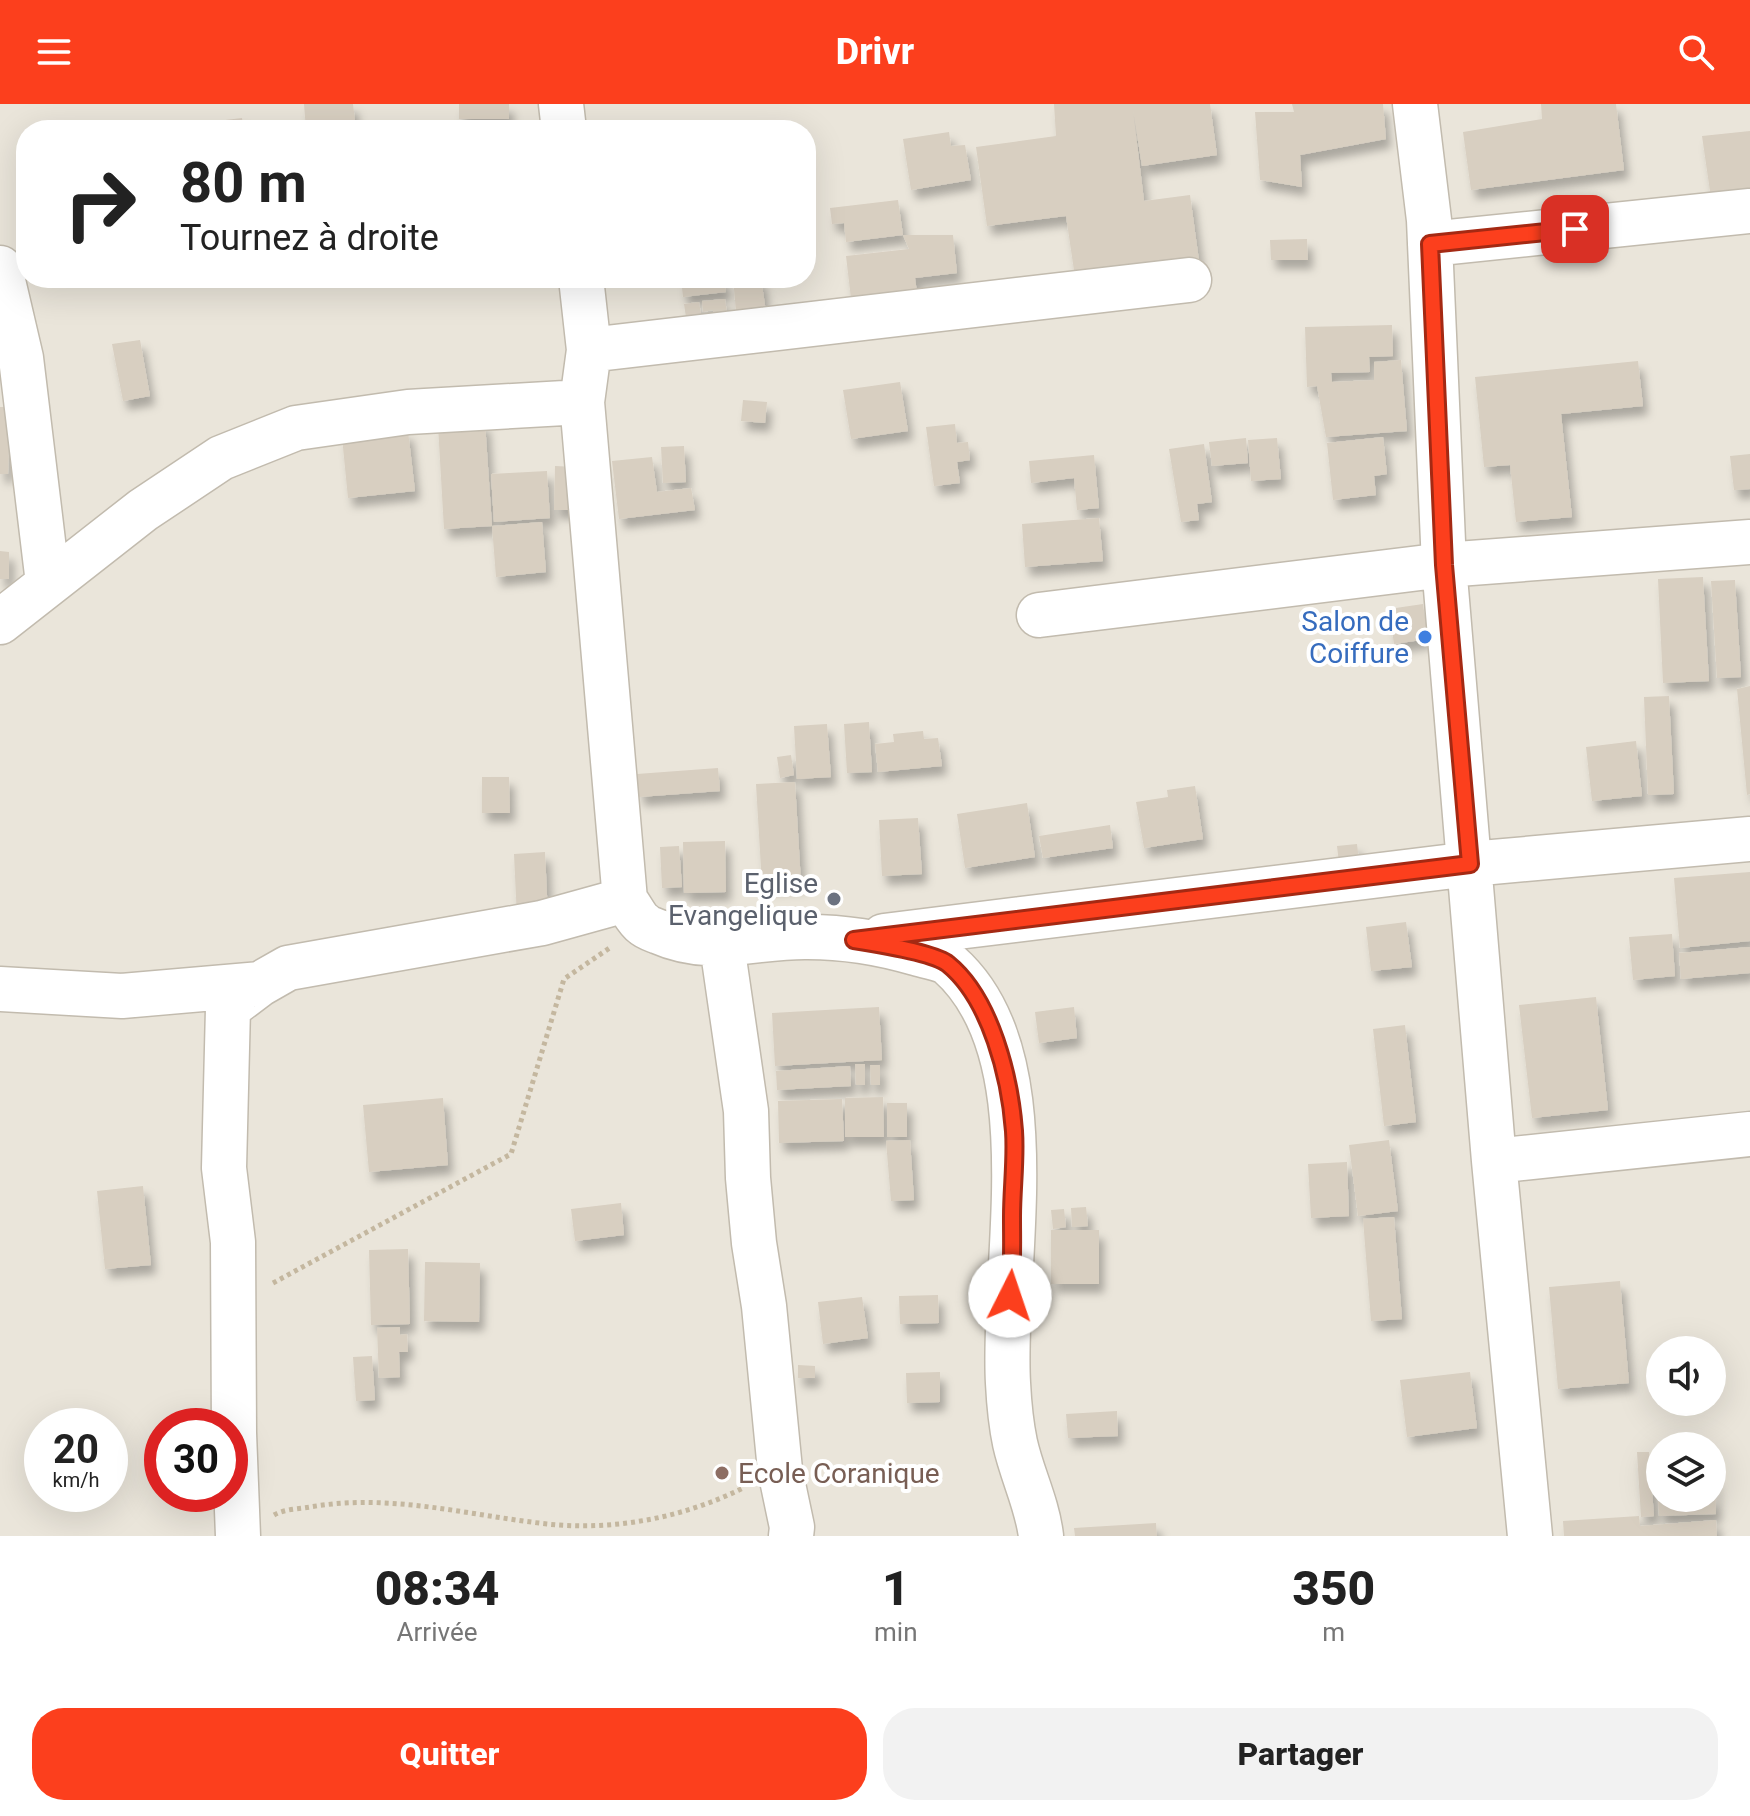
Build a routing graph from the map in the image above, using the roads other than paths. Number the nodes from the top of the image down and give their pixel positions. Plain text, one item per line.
1 (1415, 104) edge
2 (1750, 211) edge
3 (1430, 244) junction
4 (0, 268) edge
5 (1189, 280) dead end
6 (582, 288) edge
7 (589, 350) junction
8 (582, 402) junction
9 (1750, 542) edge
10 (1444, 565) junction
11 (48, 583) junction
12 (1039, 615) dead end
13 (0, 622) edge
14 (1750, 839) edge
15 (1470, 864) junction
16 (634, 912) junction
17 (854, 940) junction
18 (722, 945) junction
19 (260, 984) junction
20 (0, 989) edge
21 (1750, 1134) edge
22 (1494, 1161) junction
23 (252, 1528) edge
24 (791, 1536) edge
25 (1041, 1536) edge
26 (1530, 1536) edge

1 - 3 street
2 - 3 street
3 - 10 street
4 - 11 street
5 - 7 street
6 - 7 street
7 - 8 street
8 - 11 street
8 - 16 street
9 - 10 street
10 - 12 street
10 - 15 street
11 - 13 street
14 - 15 street
15 - 17 street
15 - 22 street
16 - 18 street
16 - 19 street
17 - 18 street
17 - 25 street
18 - 24 street
19 - 20 street
19 - 23 street
21 - 22 street
22 - 26 street

